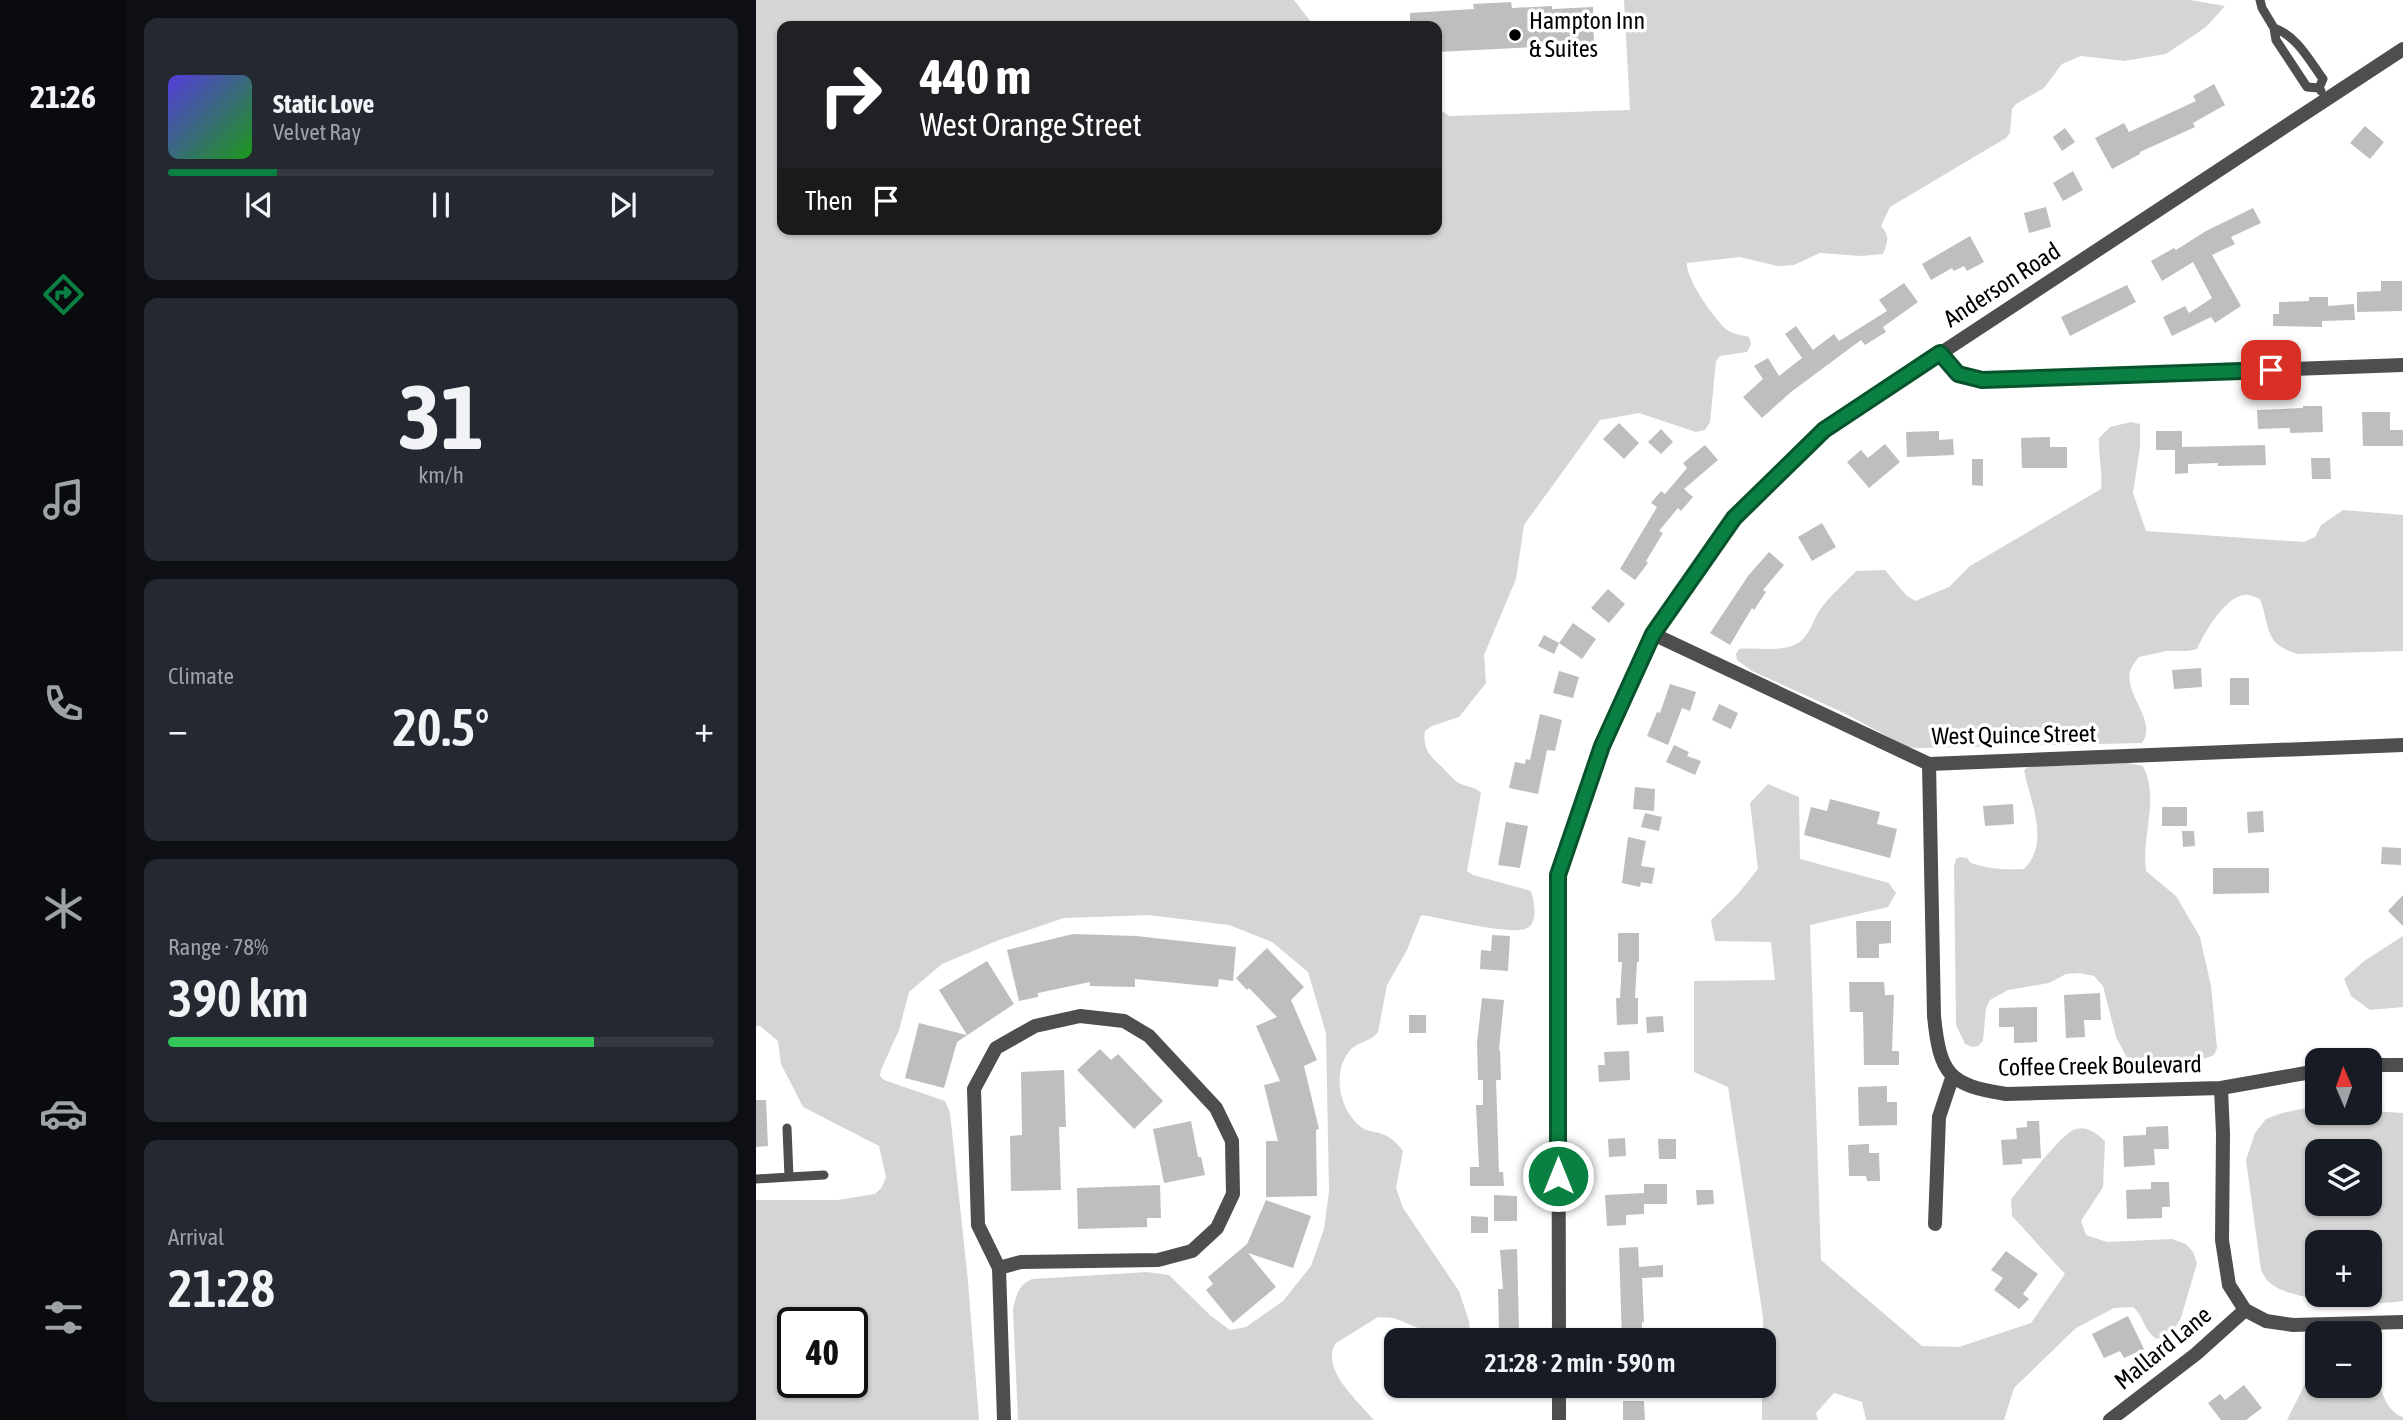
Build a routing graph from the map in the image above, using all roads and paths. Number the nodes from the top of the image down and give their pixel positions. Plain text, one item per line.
1 (2260, 0) edge
2 (2274, 28) junction
3 (2403, 49) edge
4 (2323, 94) junction
5 (1940, 353) junction
6 (2403, 365) edge
7 (1653, 634) junction
8 (2403, 745) edge
9 (1929, 764) junction
10 (2382, 1065) edge
11 (2403, 1065) edge
12 (2305, 1073) edge
13 (1952, 1077) junction
14 (2221, 1088) junction
15 (787, 1128) dead end
16 (824, 1175) dead end
17 (789, 1177) junction
18 (756, 1179) edge
19 (1935, 1223) dead end
20 (999, 1268) junction
21 (2245, 1310) junction
22 (2403, 1322) edge
23 (1559, 1328) edge
24 (1559, 1398) edge
25 (1004, 1420) edge
26 (1559, 1420) edge
27 (2110, 1420) edge

1 - 2 lane
2 - 4 lane
2 - 4 lane
3 - 4 street, Anderson Road
4 - 5 street, Anderson Road
5 - 6 street
5 - 7 street, Anderson Road
7 - 9 street, West Quince Street
7 - 23 street, Anderson Road
8 - 9 street, West Quince Street
9 - 13 street
10 - 11 street
12 - 14 street
13 - 14 street, Coffee Creek Boulevard
13 - 19 street
14 - 21 street, Coffee Creek Boulevard
15 - 17 lane
16 - 17 lane
17 - 18 lane
20 - 20 street
20 - 25 street
21 - 22 street
21 - 27 street, Mallard Lane
24 - 26 street

